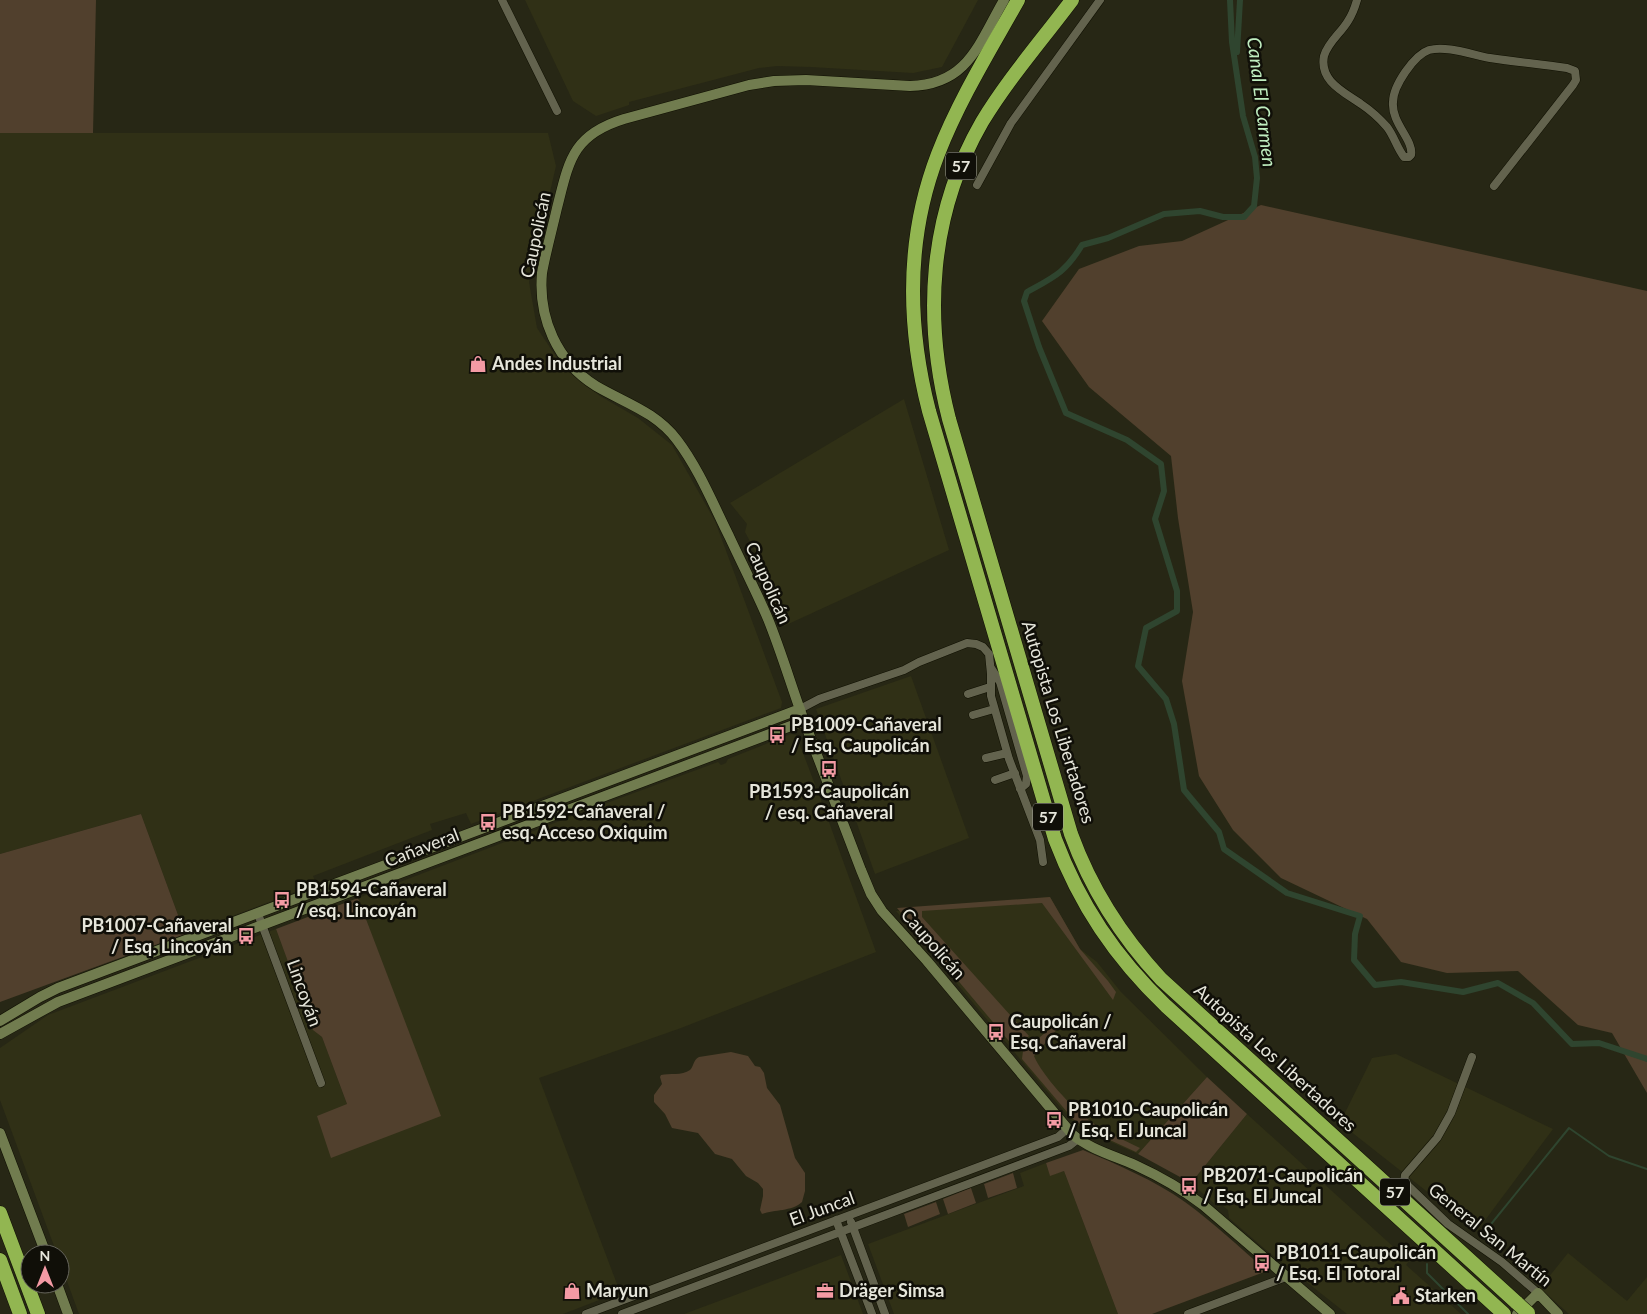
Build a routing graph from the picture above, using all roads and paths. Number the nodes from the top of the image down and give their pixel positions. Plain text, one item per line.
1 (502, 0) edge
2 (1004, 0) edge
3 (1018, 0) edge
4 (1072, 0) edge
5 (1100, 0) edge
6 (1357, 0) edge
7 (557, 111) dead end
8 (977, 185) dead end
9 (1494, 186) dead end
10 (991, 668) junction
11 (990, 688) junction
12 (968, 694) dead end
13 (800, 709) junction
14 (994, 709) junction
15 (973, 715) dead end
16 (804, 721) junction
17 (1007, 752) junction
18 (986, 758) dead end
19 (1015, 774) junction
20 (995, 780) dead end
21 (1020, 789) junction
22 (1043, 862) dead end
23 (258, 914) junction
24 (262, 926) junction
25 (0, 1021) edge
26 (0, 1034) edge
27 (1472, 1057) dead end
28 (321, 1083) dead end
29 (1067, 1129) junction
30 (0, 1133) edge
31 (1078, 1139) junction
32 (0, 1213) edge
33 (848, 1216) junction
34 (836, 1220) junction
35 (852, 1227) junction
36 (841, 1232) junction
37 (42, 1244) edge
38 (0, 1260) edge
39 (1286, 1277) junction
40 (1538, 1293) junction
41 (61, 1294) edge
42 (1517, 1309) edge
43 (20, 1314) edge
44 (38, 1314) edge
45 (68, 1314) edge
46 (586, 1314) edge
47 (622, 1314) edge
48 (872, 1314) edge
49 (885, 1314) edge
50 (1188, 1314) edge
51 (1330, 1314) edge
52 (1504, 1314) edge
53 (1528, 1314) edge
54 (1558, 1314) edge

1 - 7 street
2 - 13 street, Caupolicán
3 - 52 highway, Autopista Los Libertadores / 57
4 - 42 highway, Autopista Los Libertadores / 57
5 - 8 street
6 - 9 street
10 - 11 street
10 - 13 street
10 - 21 street
11 - 12 street
11 - 14 street
13 - 16 street, Caupolicán
13 - 23 street, Cañaveral
14 - 15 street
14 - 17 street
16 - 24 street, Cañaveral
16 - 29 street, Caupolicán
17 - 18 street
17 - 19 street
19 - 20 street
19 - 21 street
21 - 22 street
23 - 24 street, Lincoyán
23 - 25 street, Cañaveral
24 - 26 street, Cañaveral
24 - 28 street, Lincoyán
27 - 40 street, General San Martín
29 - 31 street, Caupolicán
29 - 33 street, El Juncal
30 - 37 street
31 - 35 street, El Juncal
31 - 39 street, Caupolicán
32 - 44 highway
33 - 34 street, El Juncal
33 - 35 street
34 - 36 street
34 - 46 street, El Juncal
35 - 36 street, El Juncal
35 - 49 street
36 - 47 street, El Juncal
36 - 48 street
38 - 43 highway
39 - 50 street
39 - 51 street, Caupolicán
40 - 42 street
40 - 54 street, General San Martín
41 - 45 street
42 - 53 highway, Autopista Los Libertadores / 57, bridge

